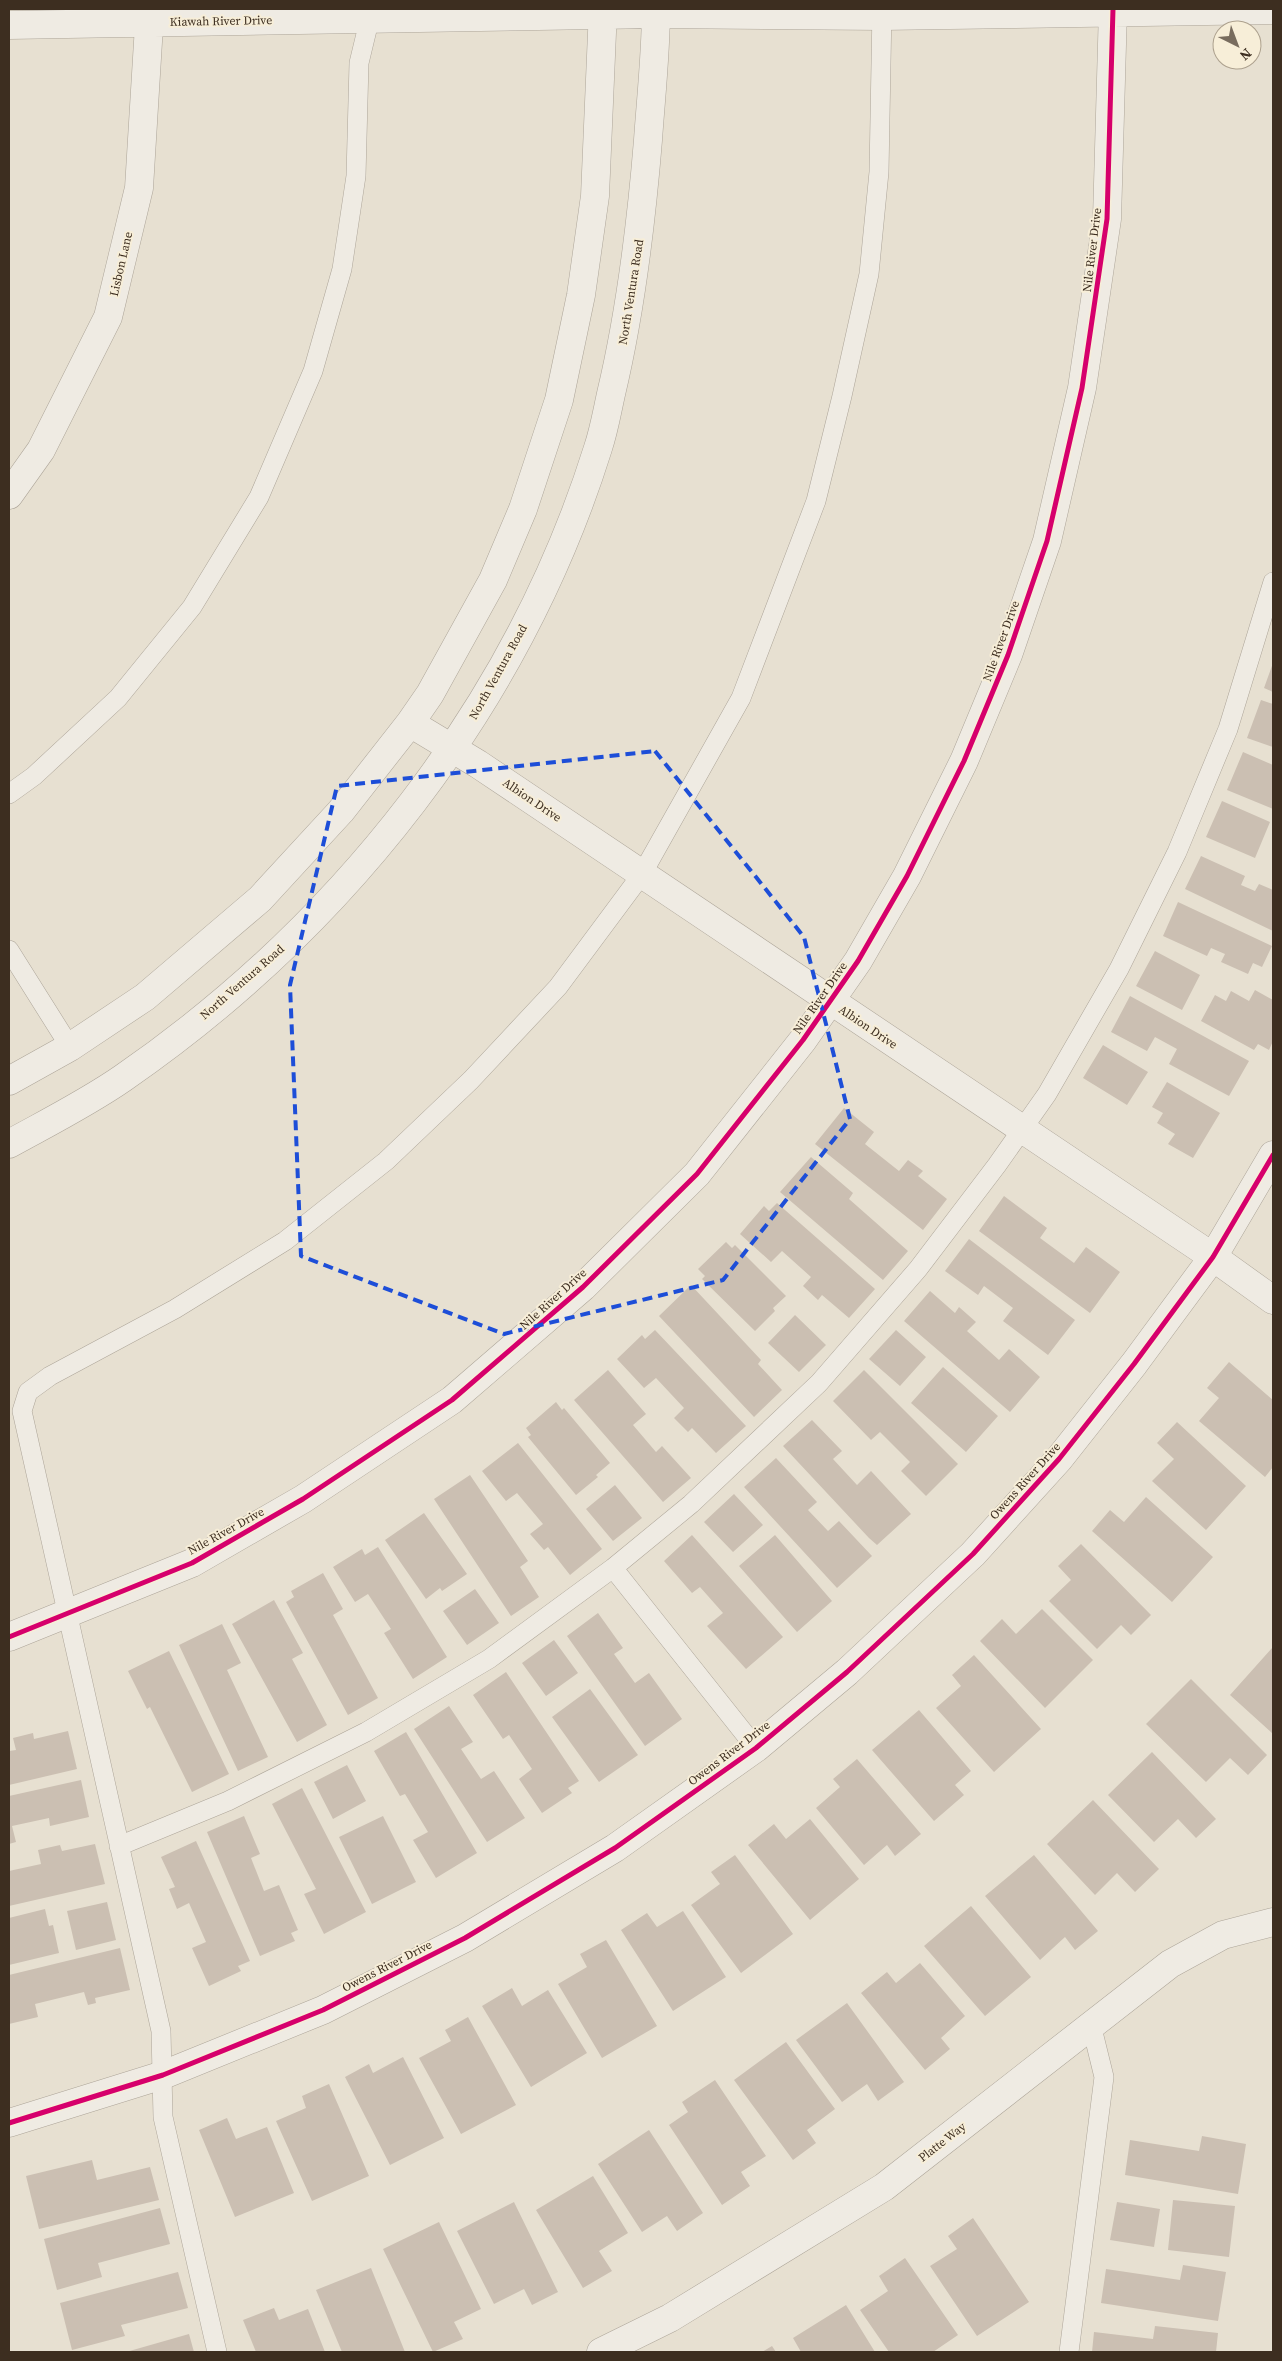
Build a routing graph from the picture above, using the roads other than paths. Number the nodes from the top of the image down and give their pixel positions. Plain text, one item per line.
1 (1113, 10) edge
2 (1273, 10) edge
3 (656, 12) edge
4 (882, 12) edge
5 (603, 13) edge
6 (371, 14) edge
7 (150, 15) edge
8 (9, 25) edge
9 (9, 495) edge
10 (1273, 582) edge
11 (410, 723) junction
12 (452, 750) junction
13 (9, 794) edge
14 (642, 874) junction
15 (9, 950) edge
16 (830, 1002) junction
17 (70, 1047) junction
18 (9, 1081) edge
19 (1022, 1130) junction
20 (9, 1144) edge
21 (1273, 1155) edge
22 (1213, 1257) junction
23 (1273, 1300) edge
24 (613, 1568) junction
25 (67, 1614) junction
26 (9, 1637) edge
27 (756, 1748) junction
28 (119, 1846) junction
29 (1273, 1922) edge
30 (1091, 2024) junction
31 (163, 2075) junction
32 (9, 2123) edge
33 (217, 2352) edge
34 (601, 2352) edge
35 (1069, 2352) edge

1 - 2 street, Kiawah River Drive
1 - 4 street, Kiawah River Drive
1 - 16 street, Nile River Drive
3 - 4 street, Kiawah River Drive
3 - 5 street, Kiawah River Drive
3 - 12 street, North Ventura Road
4 - 14 lane
5 - 6 street, Kiawah River Drive
5 - 11 street
6 - 7 street, Kiawah River Drive
6 - 13 lane
7 - 8 street, Kiawah River Drive
7 - 9 street, Lisbon Lane
10 - 19 lane
11 - 12 street, Albion Drive
11 - 17 street
12 - 14 street, Albion Drive
12 - 20 street, North Ventura Road
14 - 16 street, Albion Drive
14 - 25 lane
15 - 17 lane
16 - 19 street, Albion Drive
16 - 25 street, Nile River Drive
17 - 18 street
19 - 22 street, Albion Drive
19 - 24 lane
21 - 22 street, Owens River Drive
22 - 23 street, Albion Drive
22 - 27 street, Owens River Drive
24 - 27 lane
24 - 28 lane
25 - 26 street, Nile River Drive
25 - 28 lane
27 - 31 street, Owens River Drive
28 - 31 lane
29 - 30 street, Platte Way
30 - 34 street, Platte Way
30 - 35 lane
31 - 32 street, Owens River Drive
31 - 33 lane

